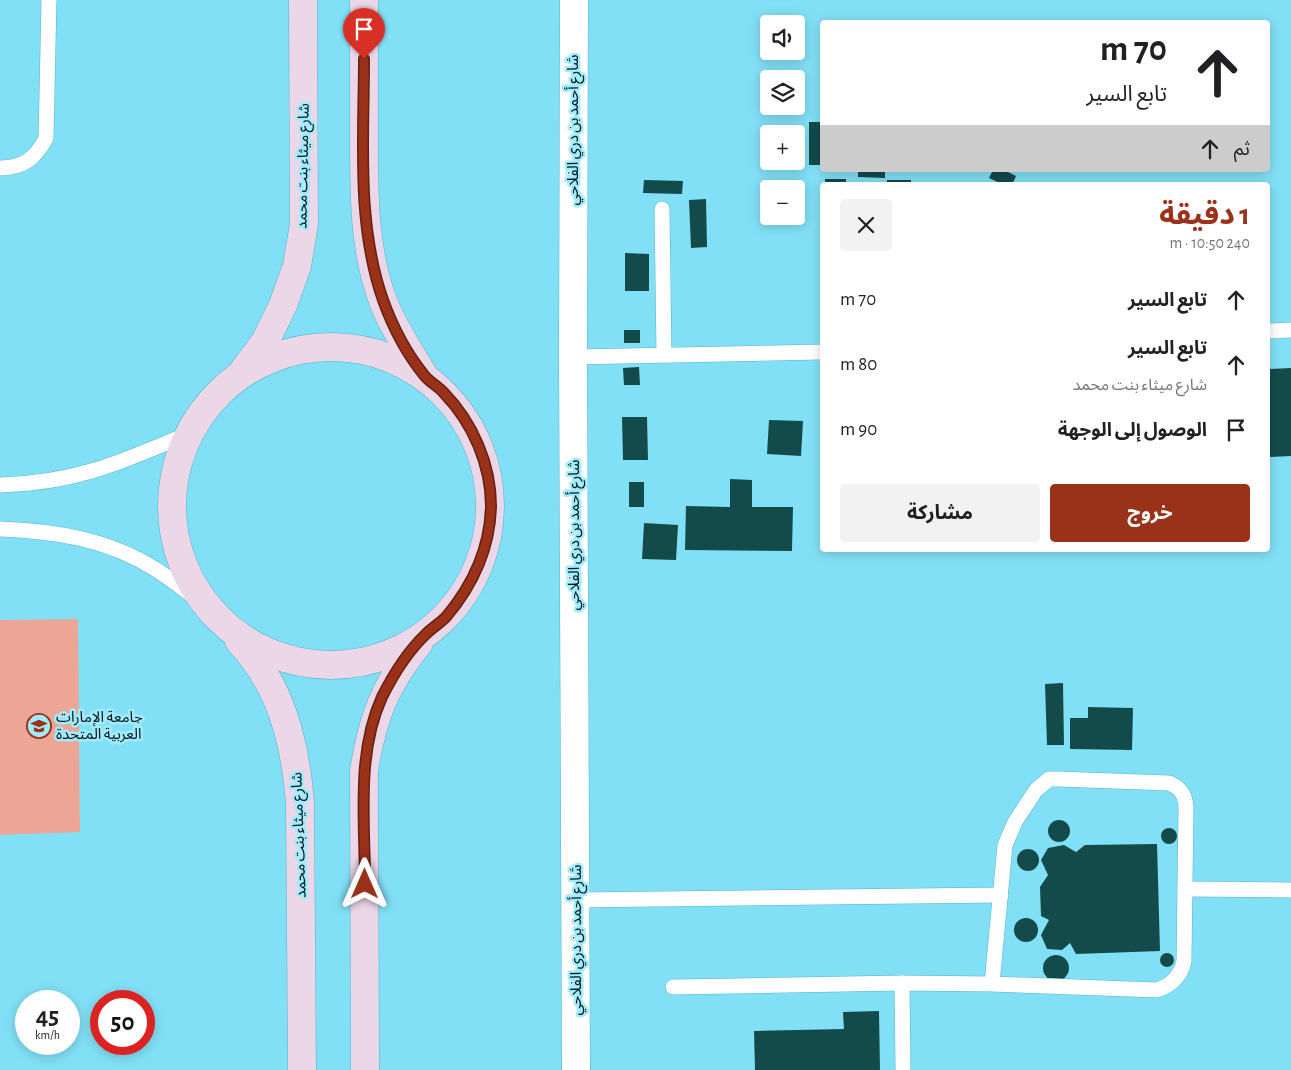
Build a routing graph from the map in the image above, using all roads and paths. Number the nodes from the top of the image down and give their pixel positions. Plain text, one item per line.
1 (49, 0) edge
2 (303, 0) edge
3 (364, 0) edge
4 (574, 0) edge
5 (0, 168) edge
6 (662, 208) dead end
7 (1291, 330) edge
8 (1270, 331) edge
9 (820, 352) edge
10 (664, 355) junction
11 (573, 356) junction
12 (240, 376) junction
13 (424, 376) junction
14 (190, 433) junction
15 (0, 485) edge
16 (0, 529) edge
17 (213, 613) junction
18 (425, 635) junction
19 (1184, 889) junction
20 (1291, 890) edge
21 (1001, 895) junction
22 (576, 900) junction
23 (902, 983) junction
24 (992, 984) junction
25 (674, 987) dead end
26 (302, 1070) edge
27 (365, 1070) edge
28 (576, 1070) edge
29 (903, 1070) edge

1 - 5 lane
2 - 12 main road, شارع ميثاء بنت محمد
3 - 13 main road
4 - 11 street, شارع أحمد بن دري الفلاحي
6 - 10 lane
7 - 8 lane
9 - 10 lane
10 - 11 lane
11 - 22 street, شارع أحمد بن دري الفلاحي
12 - 13 main road
12 - 14 main road
13 - 18 main road
14 - 15 lane
14 - 17 main road
16 - 17 lane
17 - 18 main road
17 - 26 main road, شارع ميثاء بنت محمد
18 - 27 main road
19 - 20 lane
19 - 21 lane
19 - 24 lane
21 - 22 lane
21 - 24 lane
22 - 28 street, شارع أحمد بن دري الفلاحي
23 - 24 lane
23 - 25 lane
23 - 29 lane

